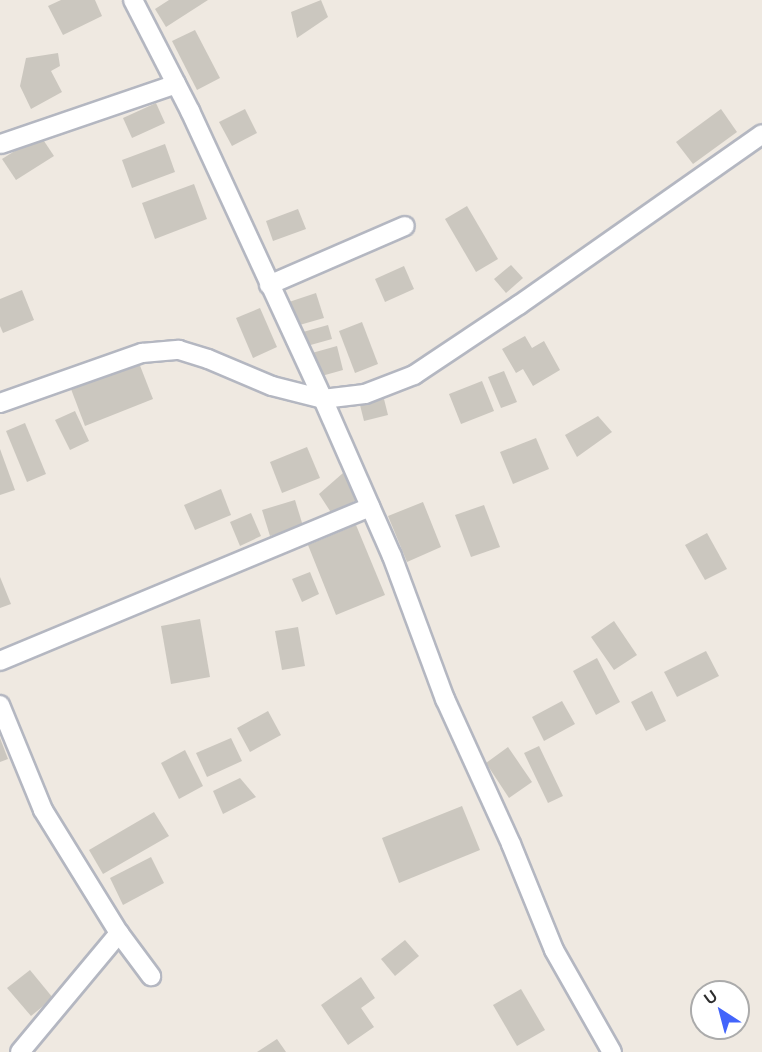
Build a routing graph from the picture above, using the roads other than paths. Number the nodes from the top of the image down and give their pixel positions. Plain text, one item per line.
1 (135, 0) edge
2 (176, 84) junction
3 (762, 134) edge
4 (1, 144) edge
5 (405, 226) dead end
6 (269, 285) junction
7 (323, 399) junction
8 (0, 403) edge
9 (370, 507) junction
10 (0, 661) edge
11 (0, 705) edge
12 (119, 933) junction
13 (151, 976) dead end
14 (20, 1052) edge
15 (612, 1052) edge

1 - 2 street
2 - 4 street
2 - 6 street
3 - 7 street
5 - 6 street
6 - 7 street
7 - 8 street
7 - 9 street
9 - 10 street
9 - 15 street
11 - 12 street
12 - 13 street
12 - 14 street

